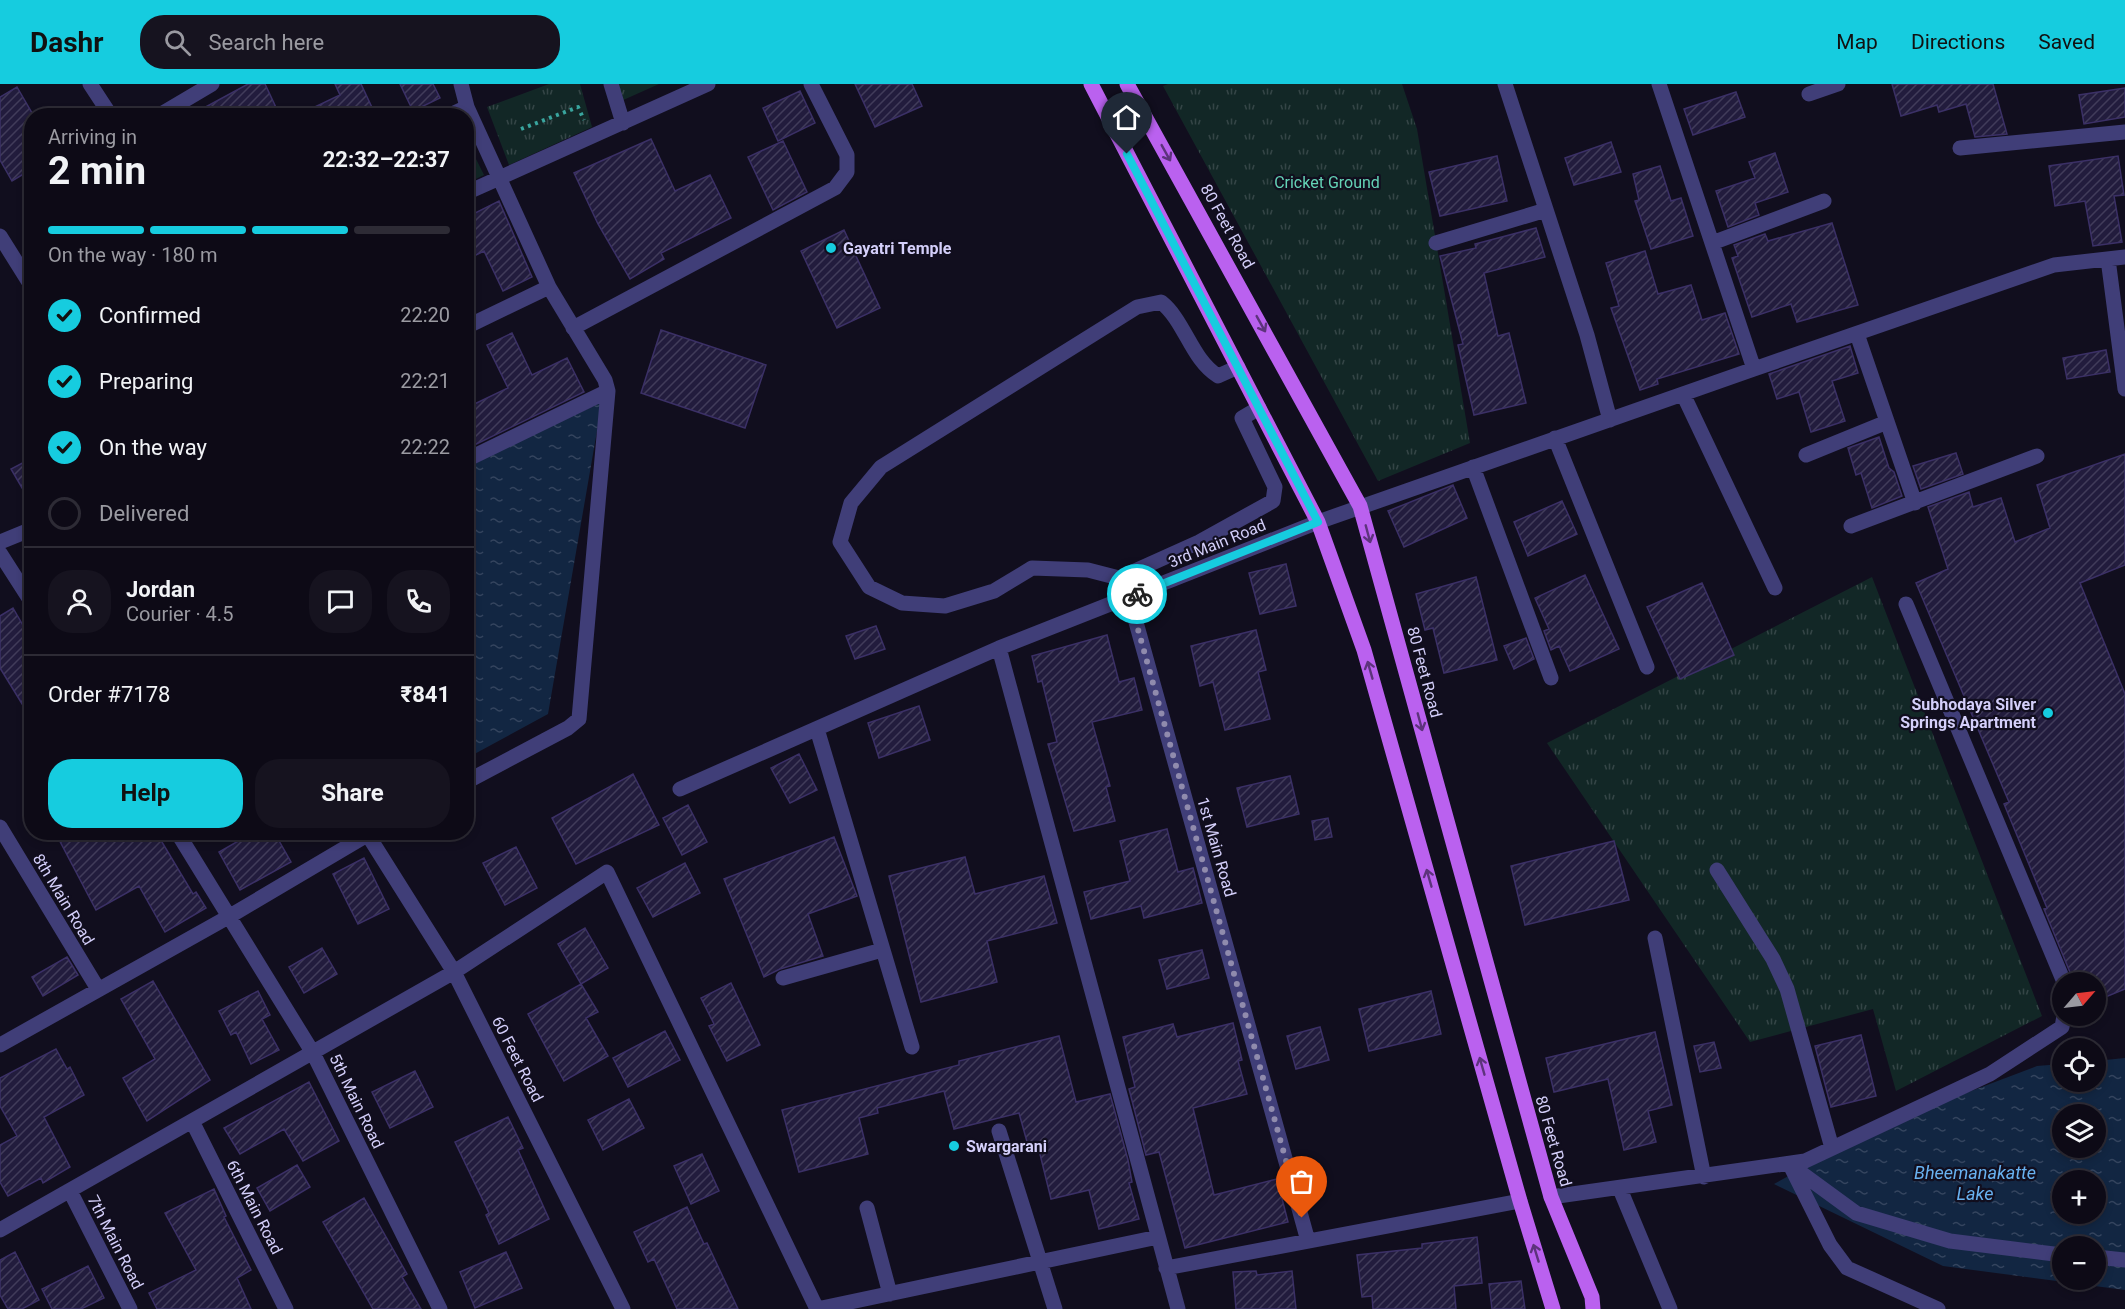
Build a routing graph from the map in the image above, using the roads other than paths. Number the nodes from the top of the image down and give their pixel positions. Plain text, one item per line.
1 (90, 84) edge
2 (212, 84) edge
3 (461, 84) edge
4 (611, 84) edge
5 (708, 84) edge
6 (811, 84) edge
7 (1091, 84) edge
8 (1127, 84) edge
9 (1505, 84) edge
10 (1659, 84) edge
11 (1838, 84) edge
12 (1809, 94) dead end
13 (467, 107) edge
14 (106, 108) edge
15 (172, 108) edge
16 (474, 123) edge
17 (623, 123) junction
18 (2125, 132) edge
19 (1960, 148) dead end
20 (499, 178) junction
21 (474, 189) edge
22 (1824, 201) dead end
23 (1546, 210) junction
24 (0, 236) edge
25 (1436, 243) dead end
26 (1712, 243) junction
27 (2125, 257) edge
28 (2108, 259) junction
29 (24, 274) edge
30 (549, 287) junction
31 (474, 323) edge
32 (573, 328) junction
33 (1857, 334) junction
34 (1238, 367) junction
35 (1754, 369) junction
36 (2125, 389) edge
37 (608, 391) junction
38 (1683, 394) junction
39 (1259, 408) junction
40 (1610, 420) junction
41 (1887, 422) junction
42 (1555, 438) junction
43 (1806, 454) dead end
44 (474, 455) edge
45 (2037, 456) dead end
46 (1473, 467) junction
47 (1915, 503) junction
48 (1360, 506) junction
49 (1318, 522) junction
50 (1851, 526) dead end
51 (24, 532) edge
52 (0, 542) edge
53 (0, 553) edge
54 (1775, 588) dead end
55 (24, 590) edge
56 (1129, 597) junction
57 (1906, 604) dead end
58 (999, 648) junction
59 (1647, 667) dead end
60 (1551, 678) dead end
61 (817, 729) junction
62 (474, 778) edge
63 (680, 789) dead end
64 (0, 827) edge
65 (182, 840) edge
66 (357, 840) edge
67 (373, 840) edge
68 (1717, 870) dead end
69 (230, 916) junction
70 (1655, 938) dead end
71 (882, 950) junction
72 (454, 972) junction
73 (2060, 972) edge
74 (783, 978) dead end
75 (98, 989) junction
76 (2062, 1026) edge
77 (0, 1045) edge
78 (912, 1047) dead end
79 (313, 1053) junction
80 (192, 1121) junction
81 (999, 1131) dead end
82 (1832, 1148) junction
83 (1789, 1164) junction
84 (1704, 1177) junction
85 (1620, 1189) junction
86 (70, 1191) junction
87 (1551, 1197) junction
88 (1520, 1201) junction
89 (867, 1208) dead end
90 (0, 1230) edge
91 (1158, 1237) junction
92 (1308, 1241) junction
93 (2052, 1254) edge
94 (2106, 1258) edge
95 (2125, 1260) edge
96 (1040, 1262) junction
97 (1166, 1268) junction
98 (890, 1294) junction
99 (1592, 1303) edge
100 (130, 1309) edge
101 (286, 1309) edge
102 (440, 1309) edge
103 (624, 1309) edge
104 (817, 1309) edge
105 (1055, 1309) edge
106 (1178, 1309) edge
107 (1553, 1309) edge
108 (1603, 1309) edge
109 (1670, 1309) edge
110 (1938, 1309) edge

1 - 14 street
2 - 15 street
3 - 13 street
4 - 17 street
5 - 17 street
6 - 32 street
7 - 34 main road
8 -> 48 main road, 80 Feet Road
9 - 23 street
10 - 26 street
11 - 12 street
16 - 20 street
17 - 20 street
18 - 19 street
20 - 21 street
20 - 30 street
22 - 26 street
23 - 25 street
23 - 40 street
24 - 29 street
26 - 35 street
27 - 28 street, 3rd Main Road
28 - 33 street, 3rd Main Road
28 - 36 street
30 - 31 street
30 - 32 street
32 - 37 street
33 - 35 street, 3rd Main Road
33 - 41 street
34 - 39 main road
34 - 39 street
35 - 38 street, 3rd Main Road
37 - 44 street
37 - 62 street
38 - 40 street, 3rd Main Road
38 - 54 street
39 - 49 main road
40 - 42 street, 3rd Main Road
41 - 43 street
41 - 47 street
42 - 46 street, 3rd Main Road
42 - 59 street
45 - 47 street
46 - 48 street, 3rd Main Road
46 - 60 street
47 - 50 street
48 - 49 street, 3rd Main Road
48 -> 87 main road, 80 Feet Road
49 - 56 street, 3rd Main Road
88 -> 49 main road
51 - 52 street
53 - 55 street
56 - 58 street
56 - 92 street, 1st Main Road
57 - 73 street
58 - 61 street
58 - 91 street
61 - 63 street
61 - 71 street
64 - 75 street, 8th Main Road
65 - 69 street
66 - 69 street
67 - 72 street, 60 Feet Road
68 - 82 street
69 - 75 street
69 - 79 street, 5th Main Road
70 - 84 street
71 - 74 street
71 - 78 street
72 - 79 street
72 - 103 street, 60 Feet Road
72 - 104 street
75 - 77 street
76 - 82 street
79 - 80 street
79 - 102 street, 5th Main Road
80 - 86 street
80 - 101 street, 6th Main Road
81 - 96 street
82 - 83 street
83 - 84 street
83 - 93 street
83 - 110 street
84 - 85 street
85 - 87 street
85 - 109 street
86 - 90 street
86 - 100 street, 7th Main Road
87 - 99 main road, 80 Feet Road
88 - 92 street
107 -> 88 main road
89 - 98 street
91 - 96 street
91 - 97 street
92 - 97 street
94 - 95 street
96 - 98 street
96 - 105 street
97 - 106 street
98 - 104 street
99 - 108 street

